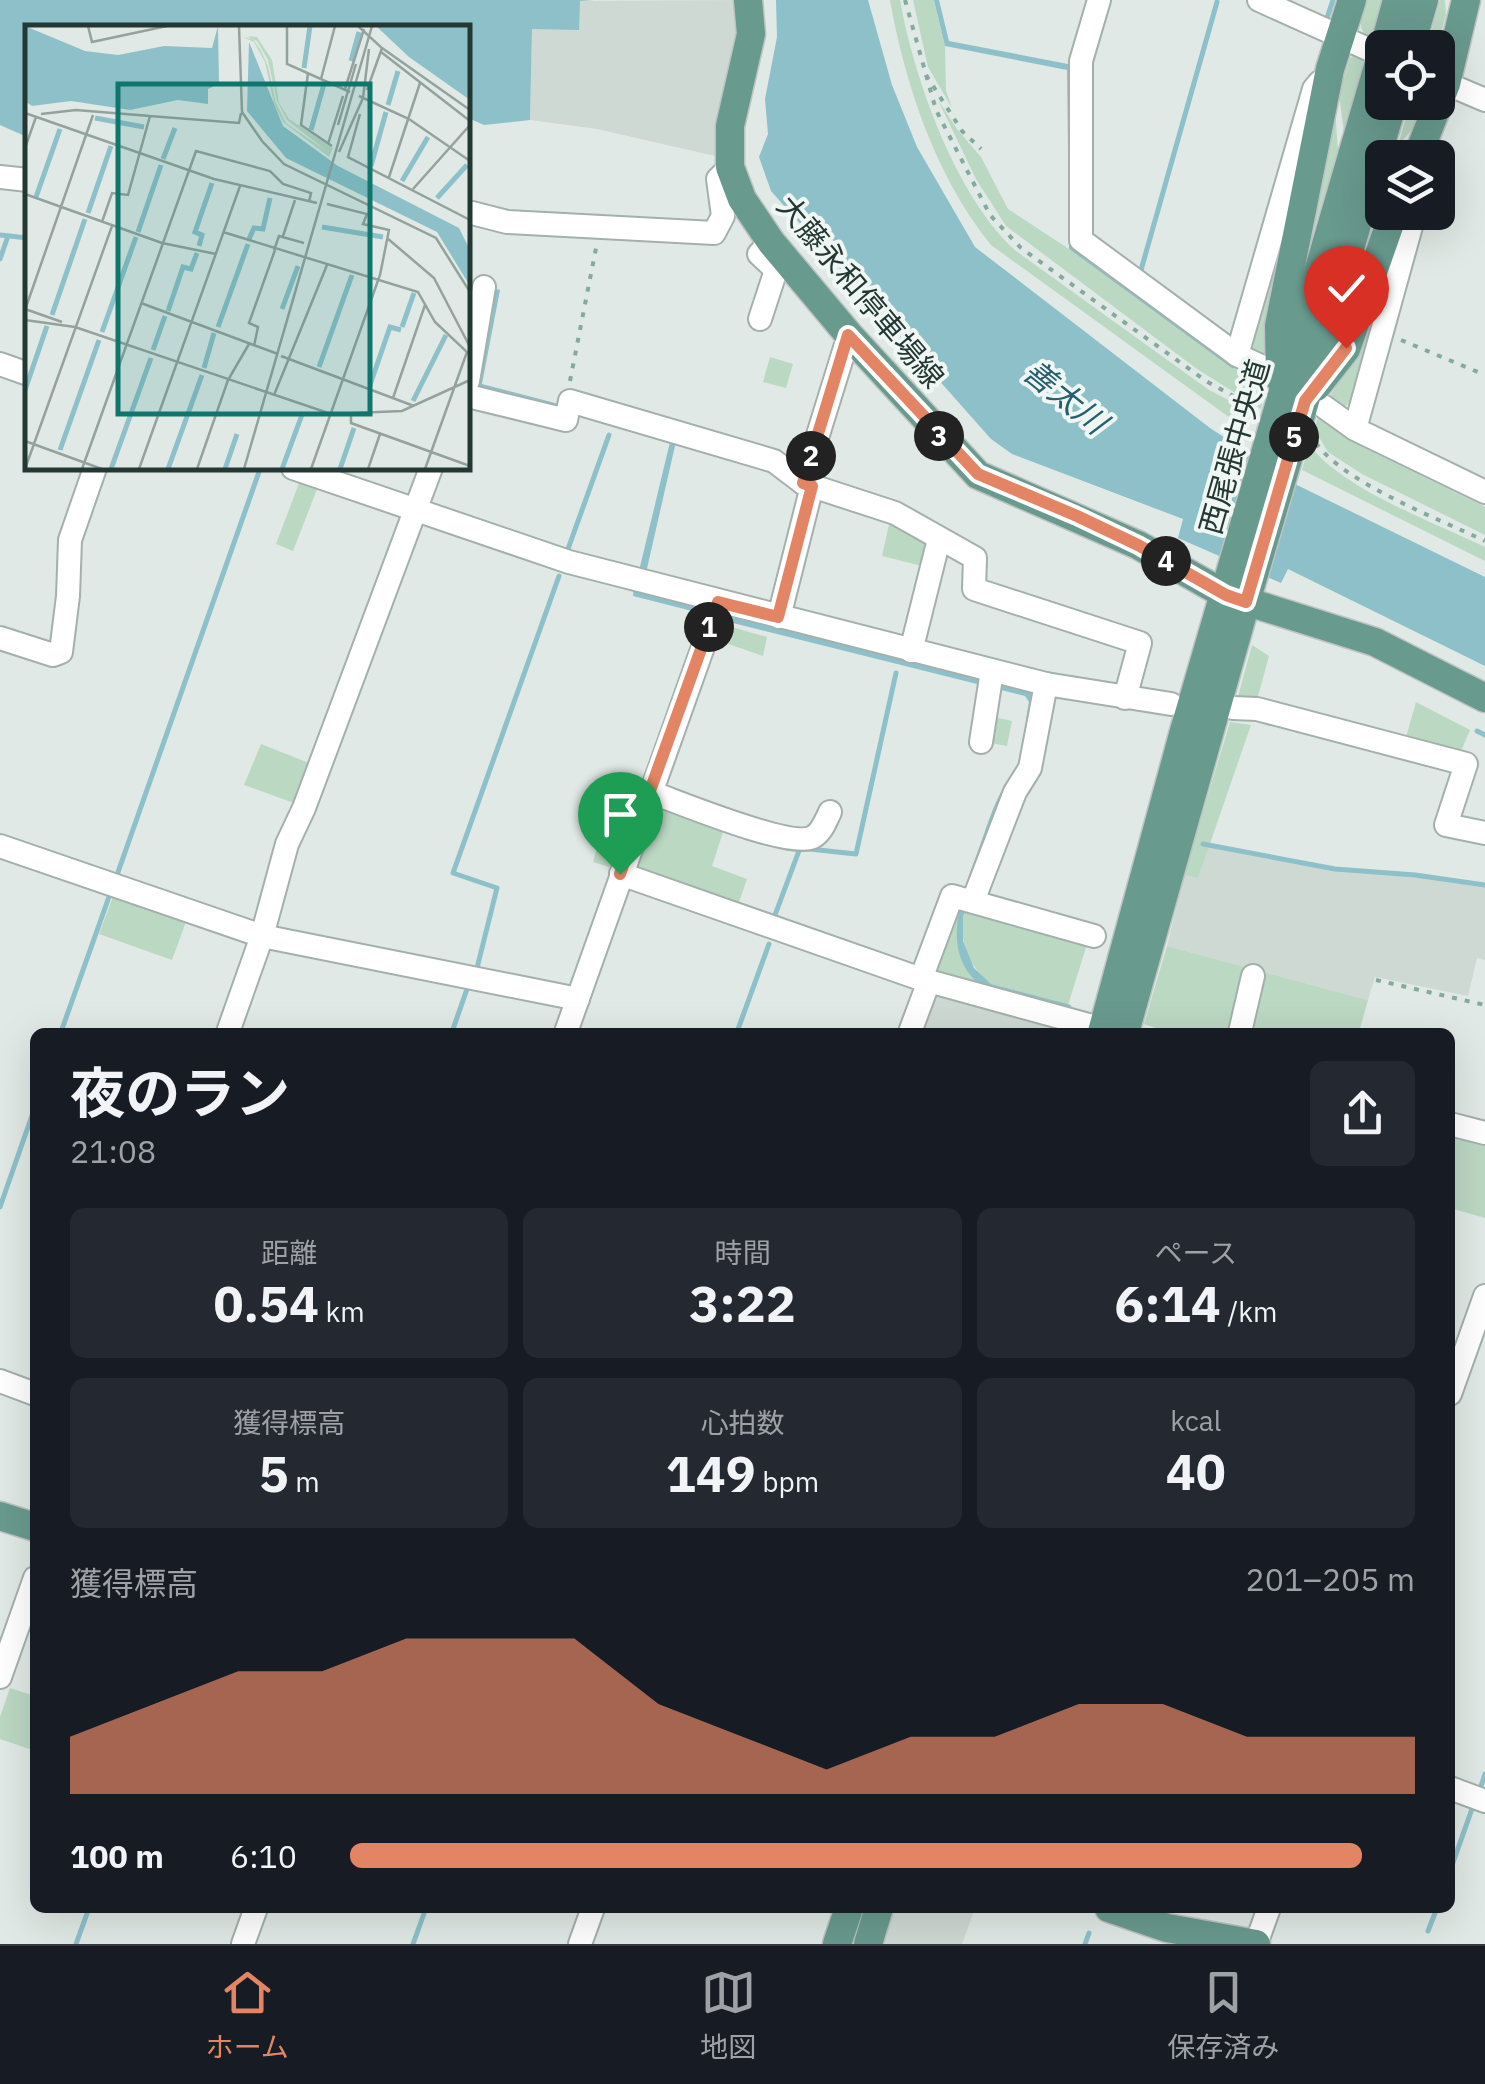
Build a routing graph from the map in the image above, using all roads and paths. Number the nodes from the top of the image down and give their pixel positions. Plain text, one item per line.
1 (748, 0) edge
2 (905, 0) edge
3 (1100, 0) edge
4 (1259, 0) edge
5 (1344, 0) edge
6 (1352, 0) edge
7 (1397, 0) edge
8 (1424, 0) edge
9 (1466, 0) edge
10 (1479, 0) edge
11 (1386, 30) edge
12 (1415, 30) edge
13 (1338, 36) junction
14 (1455, 43) edge
15 (1365, 45) edge
16 (1455, 61) edge
17 (1330, 68) junction
18 (924, 71) junction
19 (1455, 87) edge
20 (1485, 100) edge
21 (1365, 106) edge
22 (1387, 120) edge
23 (981, 150) dead end
24 (730, 167) junction
25 (0, 177) edge
26 (25, 180) edge
27 (470, 213) edge
28 (599, 229) junction
29 (1388, 230) edge
30 (1410, 230) edge
31 (771, 242) junction
32 (484, 287) dead end
33 (760, 319) dead end
34 (1382, 332) junction
35 (848, 335) junction
36 (1236, 355) junction
37 (0, 364) edge
38 (1264, 368) dead end
39 (470, 369) edge
40 (25, 373) edge
41 (1485, 375) edge
42 (470, 396) edge
43 (570, 401) junction
44 (1292, 421) junction
45 (1355, 428) junction
46 (94, 470) edge
47 (299, 470) edge
48 (430, 470) edge
49 (807, 485) junction
50 (1485, 492) edge
51 (416, 510) junction
52 (939, 539) junction
53 (1485, 541) edge
54 (1239, 587) junction
55 (718, 602) junction
56 (778, 617) junction
57 (0, 638) edge
58 (911, 651) junction
59 (991, 680) junction
60 (1046, 684) junction
61 (1125, 698) junction
62 (1485, 698) edge
63 (1171, 704) dead end
64 (1233, 708) dead end
65 (981, 742) dead end
66 (650, 792) junction
67 (830, 812) dead end
68 (1485, 833) edge
69 (0, 846) edge
70 (620, 874) junction
71 (968, 900) junction
72 (262, 936) junction
73 (1094, 936) dead end
74 (1253, 976) dead end
75 (925, 980) junction
76 (1376, 980) dead end
77 (578, 999) junction
78 (1485, 1005) edge
79 (229, 1028) edge
80 (567, 1028) edge
81 (911, 1028) edge
82 (1097, 1028) edge
83 (1112, 1028) edge
84 (1241, 1028) edge
85 (1455, 1125) edge
86 (1485, 1133) edge
87 (1485, 1296) edge
88 (1455, 1380) edge
89 (0, 1382) edge
90 (30, 1392) edge
91 (0, 1516) edge
92 (30, 1525) edge
93 (30, 1592) edge
94 (0, 1677) edge
95 (1455, 1790) edge
96 (1485, 1801) edge
97 (254, 1913) edge
98 (591, 1913) edge
99 (847, 1913) edge
100 (877, 1913) edge
101 (1124, 1913) edge
102 (1267, 1913) edge
103 (243, 1944) edge
104 (580, 1944) edge
105 (838, 1944) edge
106 (868, 1944) edge
107 (1256, 1944) edge

1 - 24 main road, 大藤永和停車場線
2 - 18 path
3 - 36 street
4 - 13 street
5 - 13 street
6 - 13 main road
7 - 11 main road, 西尾張中央道
8 - 12 main road
9 - 14 main road
10 - 16 street
13 - 15 street
13 - 17 main road
17 - 36 street
17 - 44 main road
18 - 23 path
18 - 44 path
19 - 20 street
21 - 44 main road, 西尾張中央道
22 - 44 main road, 西尾張中央道
24 - 28 street
24 - 31 main road, 大藤永和停車場線
25 - 26 street
27 - 28 street
28 - 43 path
29 - 44 main road
30 - 34 street
31 - 33 street
31 - 35 main road, 大藤永和停車場線
32 - 39 street
34 - 41 path
34 - 45 street
35 - 49 street
35 - 54 main road, 大藤永和停車場線
36 - 38 street
37 - 40 street
42 - 43 street
43 - 49 street
44 - 45 street
44 - 53 path
44 - 54 main road, 西尾張中央道
45 - 50 street
46 - 57 street
47 - 51 street
48 - 51 street
49 - 52 street
49 - 56 street
51 - 55 street
51 - 72 street
52 - 58 street
52 - 61 street
54 - 62 main road, 大藤永和停車場線
54 - 83 main road, 西尾張中央道
55 - 56 street
55 - 66 street
56 - 58 street
58 - 59 street
59 - 60 street
59 - 65 street
60 - 61 street
60 - 71 street
61 - 63 street
64 - 68 street
66 - 67 street
66 - 70 street
69 - 72 street
70 - 75 street
70 - 77 street
71 - 73 street
71 - 75 street
72 - 77 street
72 - 79 street
74 - 84 street
75 - 81 street
75 - 82 street
76 - 78 path
77 - 80 street
85 - 86 street
87 - 88 street
89 - 90 street
91 - 92 main road
93 - 94 street
95 - 96 street
97 - 103 street
98 - 104 street
99 - 105 main road
100 - 106 main road
101 - 107 main road
102 - 107 street

